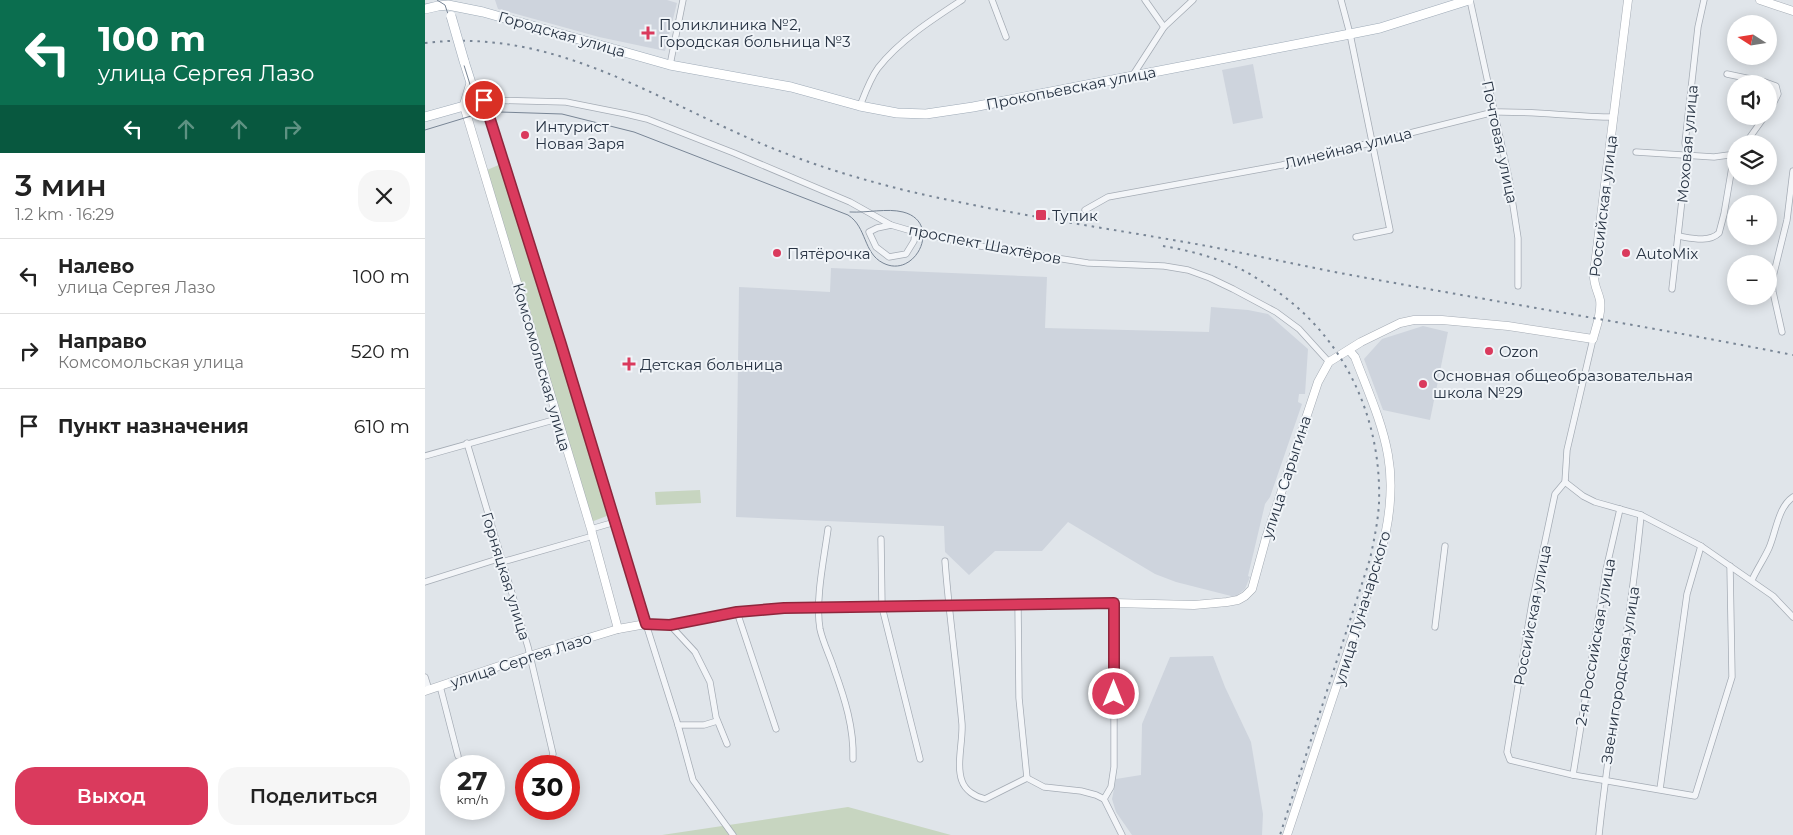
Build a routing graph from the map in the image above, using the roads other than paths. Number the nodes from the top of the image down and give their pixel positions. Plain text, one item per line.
1 (683, 0) edge
2 (962, 0) edge
3 (992, 0) edge
4 (1145, 0) edge
5 (1193, 0) edge
6 (1341, 0) edge
7 (1470, 0) edge
8 (1628, 0) edge
9 (1704, 0) edge
10 (1761, 0) edge
11 (448, 5) junction
12 (425, 9) edge
13 (1793, 11) edge
14 (1164, 27) junction
15 (1350, 34) junction
16 (1006, 36) dead end
17 (670, 65) junction
18 (1727, 74) dead end
19 (1133, 75) junction
20 (1732, 75) edge
21 (471, 83) junction
22 (484, 100) junction
23 (464, 106) junction
24 (860, 106) junction
25 (1494, 112) junction
26 (425, 117) edge
27 (1614, 117) junction
28 (1372, 142) junction
29 (1636, 152) dead end
30 (1687, 155) junction
31 (1727, 155) edge
32 (1793, 171) edge
33 (1729, 185) edge
34 (1085, 210) dead end
35 (891, 225) junction
36 (915, 232) junction
37 (1678, 236) junction
38 (1356, 237) dead end
39 (1518, 286) dead end
40 (1672, 289) dead end
41 (1782, 332) dead end
42 (1593, 339) junction
43 (1349, 350) junction
44 (1329, 362) junction
45 (557, 419) junction
46 (467, 444) junction
47 (425, 456) edge
48 (1565, 482) junction
49 (1793, 497) edge
50 (1620, 509) junction
51 (1641, 515) junction
52 (615, 522) junction
53 (827, 529) dead end
54 (592, 533) junction
55 (881, 539) dead end
56 (1445, 546) dead end
57 (1701, 546) junction
58 (501, 560) junction
59 (945, 560) dead end
60 (1730, 566) junction
61 (1752, 580) junction
62 (425, 582) edge
63 (1114, 603) junction
64 (1018, 605) junction
65 (948, 606) junction
66 (882, 607) junction
67 (818, 608) junction
68 (737, 612) junction
69 (1793, 617) edge
70 (646, 624) junction
71 (670, 625) junction
72 (1435, 627) dead end
73 (618, 629) junction
74 (529, 656) junction
75 (425, 677) edge
76 (440, 686) junction
77 (427, 691) edge
78 (717, 721) junction
79 (678, 726) junction
80 (776, 729) dead end
81 (727, 744) dead end
82 (458, 755) edge
83 (553, 755) edge
84 (920, 758) dead end
85 (853, 759) dead end
86 (1573, 775) junction
87 (1027, 778) junction
88 (1604, 780) junction
89 (1660, 790) junction
90 (1104, 800) junction
91 (733, 835) edge
92 (1122, 835) edge
93 (1287, 835) edge
94 (1599, 835) edge

1 - 17 street
2 - 24 street
3 - 16 street
4 - 14 street
5 - 14 street
6 - 15 street
7 - 15 main road, Прокопьевская улица
7 - 25 street, Почтовая улица
8 - 27 main road, Российская улица
9 - 30 street, Моховая улица
10 - 13 main road
11 - 12 main road, Городская улица
11 - 17 main road, Городская улица
11 - 21 main road, bridge
14 - 19 street
15 - 19 main road, Прокопьевская улица
15 - 28 street
17 - 24 main road, Прокопьевская улица
18 - 20 street
19 - 24 main road, Прокопьевская улица
21 - 22 main road, Комсомольская улица
21 - 23 main road
22 - 23 street, проспект Шахтёров
22 - 35 street, проспект Шахтёров
22 - 52 main road, Комсомольская улица
23 - 26 main road
23 - 45 main road, Комсомольская улица
25 - 27 street, Линейная улица
25 - 28 street, Линейная улица
25 - 39 street, Почтовая улица
27 - 42 main road, Российская улица
28 - 34 street, Линейная улица
28 - 38 street
29 - 30 street
30 - 31 street
30 - 37 street, Моховая улица
32 - 41 street
33 - 37 street
35 - 36 street, проспект Шахтёров
35 - 36 street
36 - 44 street, проспект Шахтёров
37 - 40 street, Моховая улица
42 - 43 main road, улица Сарыгина
42 - 48 street, Российская улица
43 - 44 main road, улица Сарыгина
43 - 93 main road, улица Луначарского
44 - 63 main road, улица Сарыгина
45 - 46 street
45 - 54 main road, Комсомольская улица
46 - 47 street
46 - 58 street, Горняцкая улица
48 - 50 street
48 - 86 street, Российская улица
49 - 61 street
50 - 51 street
50 - 86 street, 2-я Российская улица
51 - 57 street
51 - 88 street, Звенигородская улица
52 - 54 street
52 - 70 main road, Комсомольская улица
53 - 67 street
54 - 58 street
54 - 73 main road, Комсомольская улица
55 - 66 street
56 - 72 street
57 - 60 street
57 - 89 street
58 - 62 street
58 - 74 street, Горняцкая улица
59 - 65 street
60 - 61 street
60 - 89 street
61 - 69 street
63 - 64 main road
63 - 90 street
64 - 65 main road
64 - 87 street
65 - 66 main road
65 - 87 street
66 - 67 main road
66 - 84 street
67 - 68 main road
67 - 85 street
68 - 71 main road
68 - 80 street
70 - 71 main road
70 - 73 main road, улица Сергея Лазо
70 - 79 street
71 - 78 street
73 - 74 main road, улица Сергея Лазо
74 - 76 main road, улица Сергея Лазо
74 - 83 street, Горняцкая улица
75 - 77 street
76 - 77 main road, улица Сергея Лазо
76 - 82 street
78 - 79 street
78 - 81 street
79 - 91 street
86 - 88 street
87 - 90 street
88 - 89 street
88 - 94 street, Звенигородская улица
90 - 92 street

